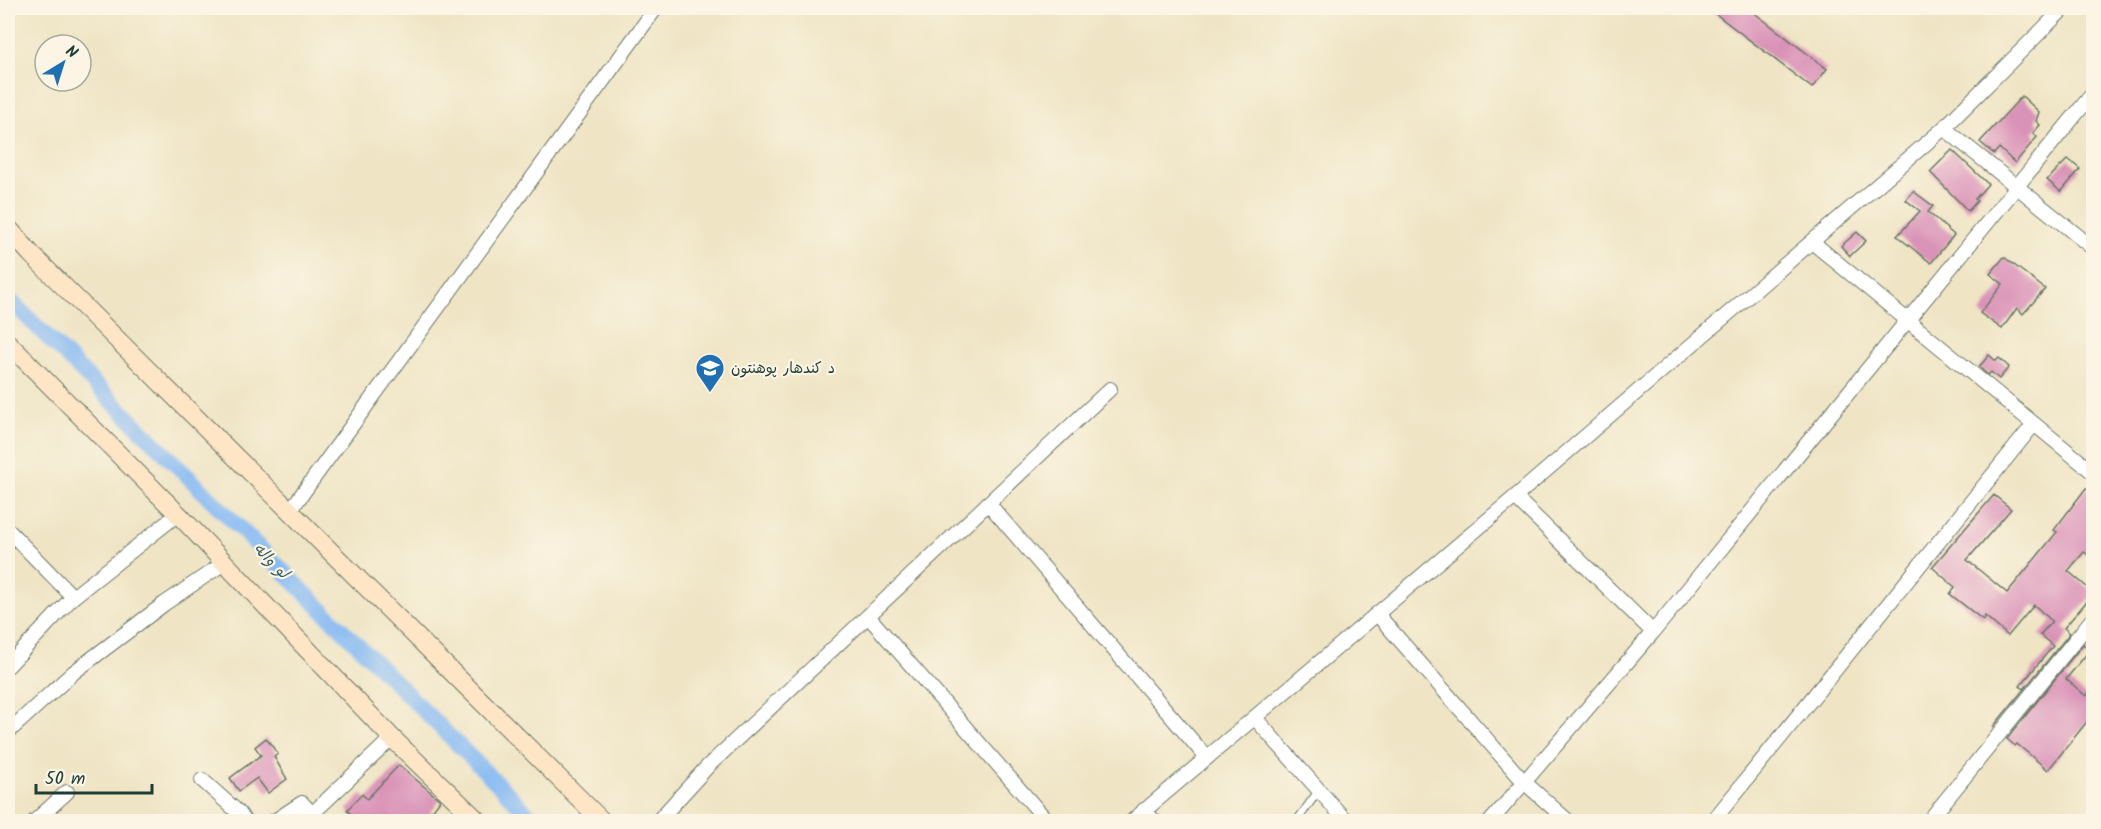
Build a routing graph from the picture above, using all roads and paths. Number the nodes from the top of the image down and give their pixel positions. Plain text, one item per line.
1 (656, 8) edge
2 (2064, 8) edge
3 (2094, 92) edge
4 (1944, 128) junction
5 (2015, 186) junction
6 (8, 228) edge
7 (1812, 242) junction
8 (2094, 249) edge
9 (1906, 320) junction
10 (8, 343) edge
11 (1110, 389) dead end
12 (2034, 424) junction
13 (2094, 473) edge
14 (1515, 497) junction
15 (988, 503) junction
16 (289, 512) junction
17 (178, 514) junction
18 (8, 530) edge
19 (224, 563) junction
20 (74, 597) junction
21 (1377, 614) junction
22 (868, 616) junction
23 (2094, 616) edge
24 (1653, 632) junction
25 (9, 661) edge
26 (1255, 718) junction
27 (8, 732) edge
28 (392, 738) junction
29 (1207, 758) junction
30 (202, 780) dead end
31 (1524, 782) junction
32 (1319, 790) junction
33 (67, 792) dead end
34 (1144, 810) junction
35 (33, 822) edge
36 (245, 822) edge
37 (273, 822) edge
38 (479, 822) edge
39 (603, 822) edge
40 (657, 822) edge
41 (1048, 822) edge
42 (1131, 822) edge
43 (1155, 822) edge
44 (1296, 822) edge
45 (1347, 822) edge
46 (1490, 822) edge
47 (1569, 822) edge
48 (1712, 822) edge
49 (1928, 822) edge

1 - 16 street
2 - 4 street
3 - 5 street
4 - 5 street
4 - 7 street
5 - 8 street
5 - 9 street
6 - 16 street
7 - 9 street
7 - 14 street
9 - 12 street
9 - 24 street
10 - 17 street
11 - 15 street
12 - 13 street
12 - 48 street
14 - 21 street
14 - 24 street
15 - 22 street
15 - 29 street
16 - 39 street
17 - 19 street
17 - 20 street
18 - 20 street
19 - 27 street
19 - 28 street
20 - 25 street
21 - 26 street
21 - 31 street
22 - 40 street
22 - 41 street
23 - 49 street
24 - 31 street
26 - 29 street
26 - 32 street
28 - 37 street
28 - 38 street
29 - 34 street
30 - 36 street
31 - 46 street
31 - 47 street
32 - 44 lane
32 - 45 street
33 - 35 street
34 - 42 street
34 - 43 street

